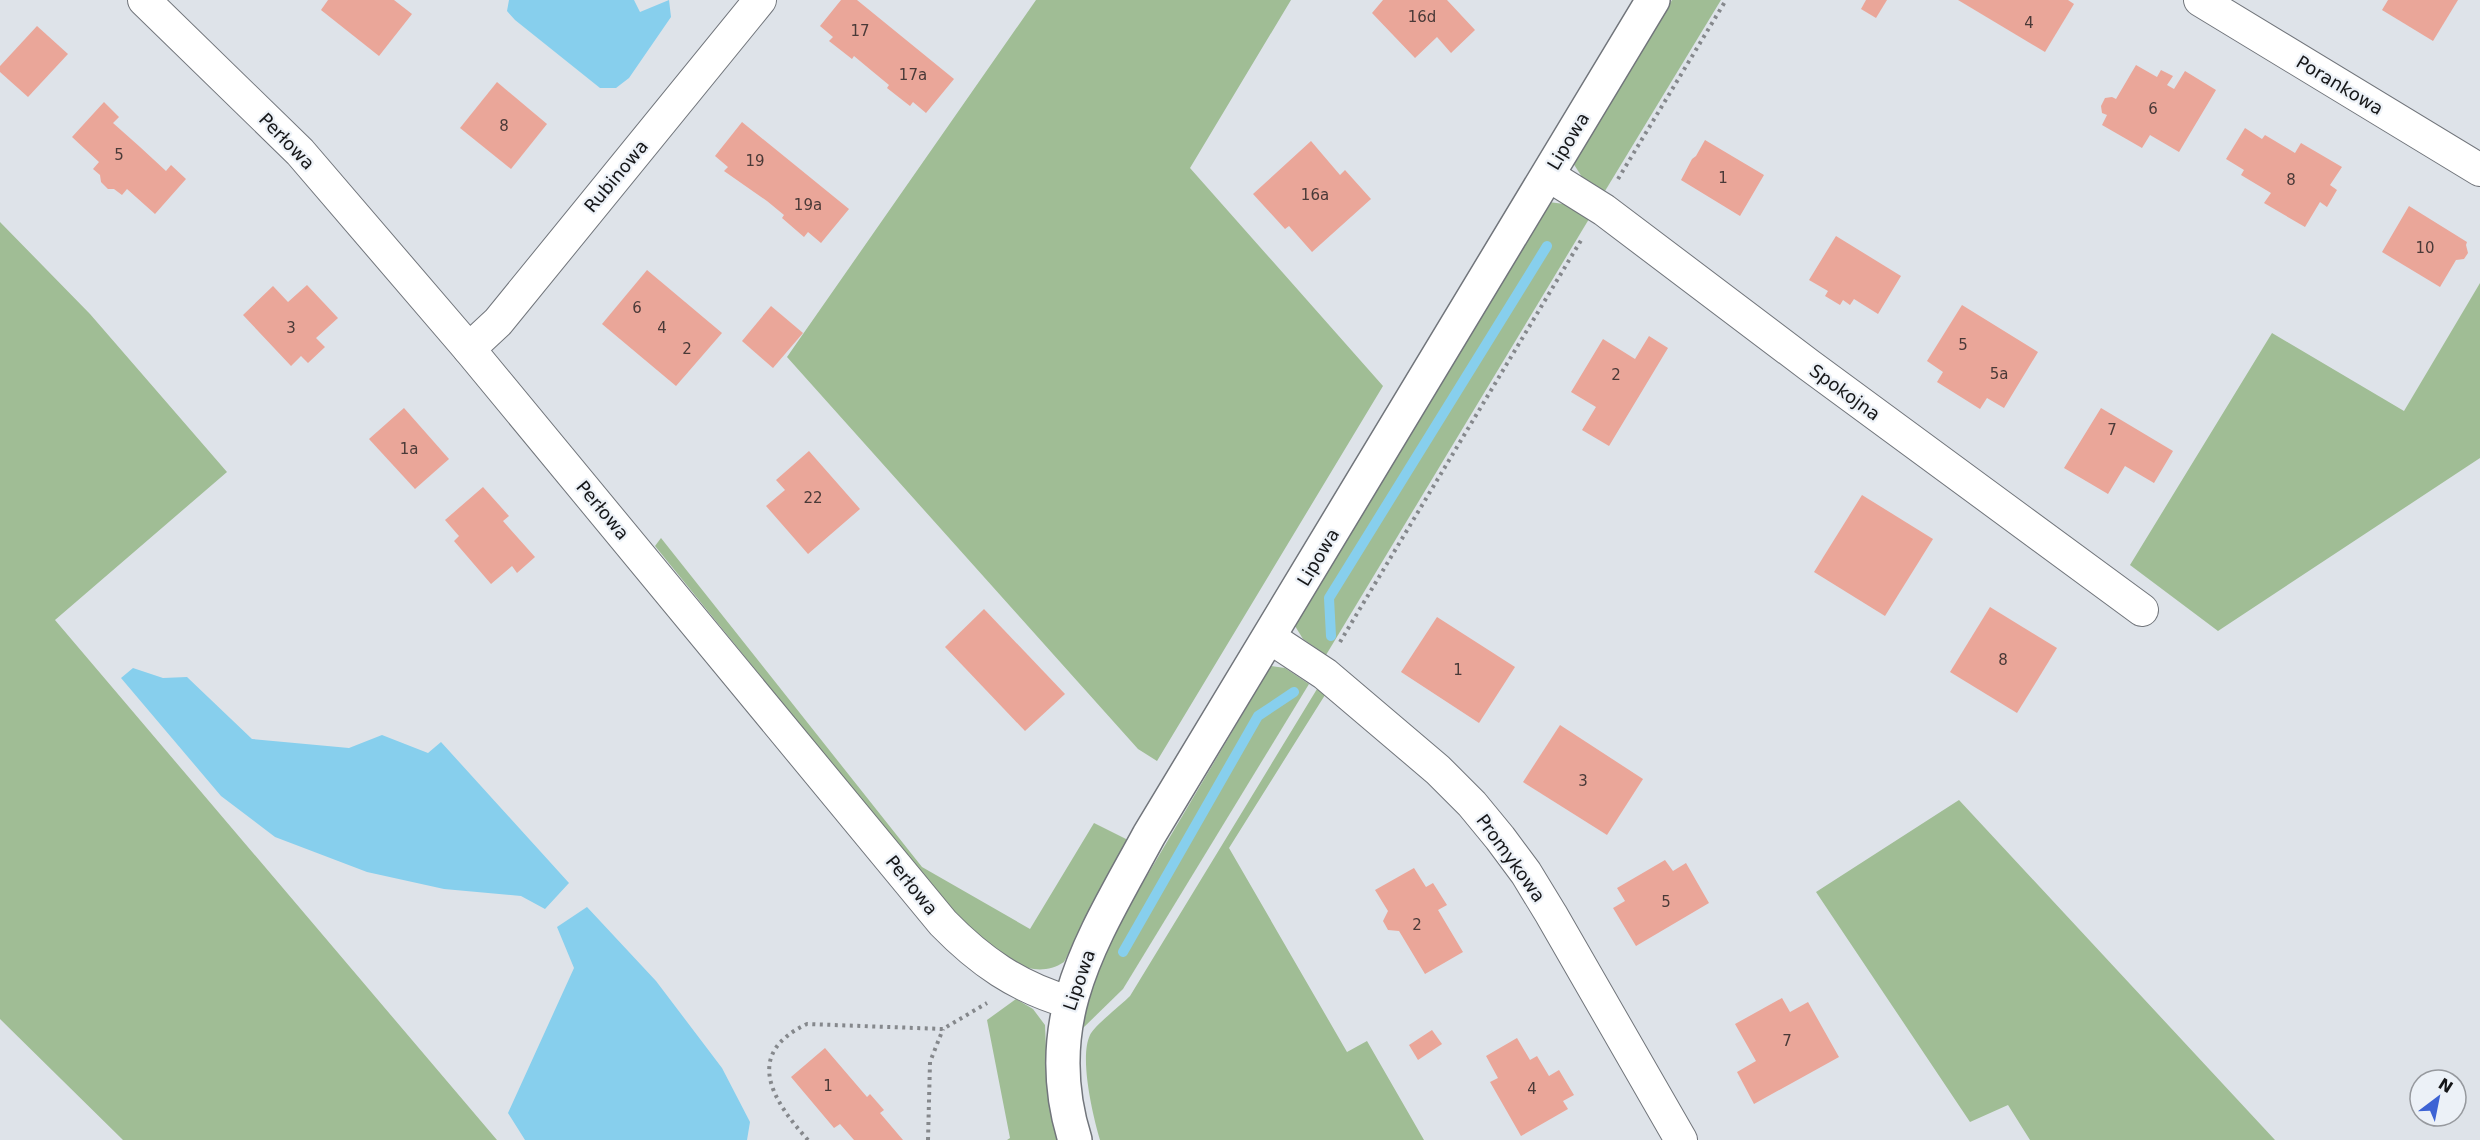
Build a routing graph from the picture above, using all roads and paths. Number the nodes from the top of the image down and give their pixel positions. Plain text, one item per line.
1 (144, 0) edge
2 (760, 0) edge
3 (1653, 0) edge
4 (1726, 0) edge
5 (2200, 0) edge
6 (2480, 171) edge
7 (1548, 175) junction
8 (1615, 184) dead end
9 (1586, 232) dead end
10 (469, 349) junction
11 (2142, 610) dead end
12 (1269, 638) junction
13 (1336, 647) dead end
14 (1008, 977) junction
15 (1069, 1002) junction
16 (943, 1029) junction
17 (808, 1140) edge
18 (928, 1140) edge
19 (1075, 1140) edge
20 (1680, 1140) edge

1 - 10 street, Perłowa
2 - 10 street, Rubinowa
3 - 7 street, Lipowa
4 - 8 path
5 - 6 street, Porankowa
7 - 11 street, Spokojna
7 - 12 street, Lipowa
9 - 13 path
10 - 14 street, Perłowa
12 - 15 street, Lipowa
12 - 20 street, Promykowa
14 - 15 street, Perłowa
14 - 16 path
15 - 19 street, Lipowa
16 - 17 path
16 - 18 path

